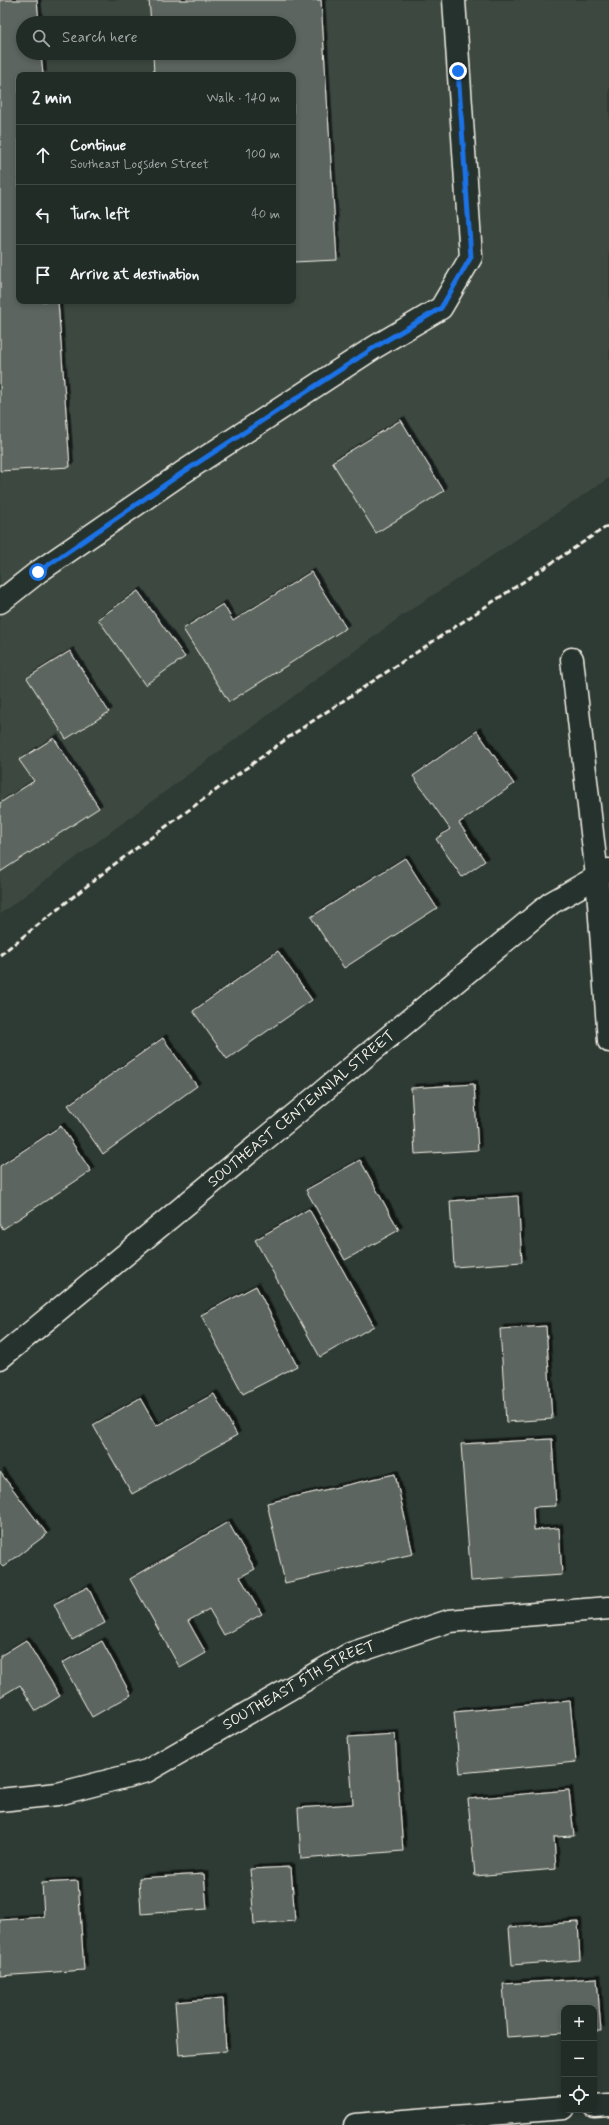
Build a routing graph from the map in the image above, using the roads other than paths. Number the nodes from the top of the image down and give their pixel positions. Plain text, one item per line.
1 (454, 0) edge
2 (0, 602) edge
3 (572, 659) dead end
4 (603, 873) edge
5 (606, 969) edge
6 (609, 1041) edge
7 (0, 1358) edge
8 (609, 1608) edge
9 (0, 1800) edge
10 (609, 2105) edge
11 (597, 2106) edge
12 (561, 2108) edge
13 (355, 2125) edge

1 - 2 street
3 - 4 street
4 - 5 street
4 - 7 street, SOUTHEAST CENTENNIAL STREET
5 - 6 street
8 - 9 street, SOUTHEAST 5TH STREET
10 - 11 street
12 - 13 street

